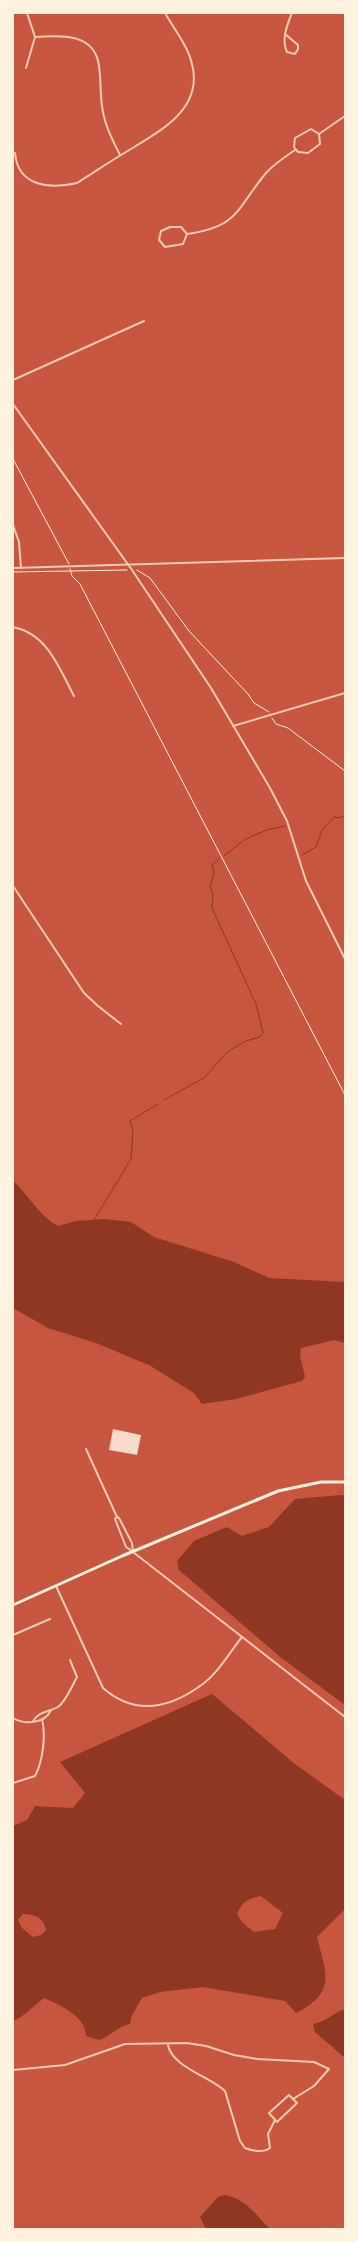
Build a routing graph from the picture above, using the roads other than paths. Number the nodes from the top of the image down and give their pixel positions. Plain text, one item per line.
1 (27, 13) edge
2 (165, 13) edge
3 (292, 13) edge
4 (285, 34) junction
5 (35, 37) junction
6 (26, 68) dead end
7 (345, 116) edge
8 (319, 134) junction
9 (295, 150) junction
10 (15, 153) dead end
11 (120, 155) junction
12 (187, 234) junction
13 (144, 321) dead end
14 (13, 380) edge
15 (13, 404) edge
16 (13, 525) edge
17 (345, 558) edge
18 (128, 566) junction
19 (13, 568) edge
20 (21, 568) junction
21 (13, 627) edge
22 (345, 693) edge
23 (74, 696) dead end
24 (233, 726) junction
25 (13, 886) edge
26 (345, 959) edge
27 (121, 1024) dead end
28 (86, 1449) dead end
29 (345, 1482) edge
30 (117, 1517) junction
31 (133, 1552) junction
32 (56, 1586) junction
33 (13, 1605) edge
34 (50, 1619) dead end
35 (13, 1635) edge
36 (242, 1637) junction
37 (70, 1660) dead end
38 (51, 1710) junction
39 (345, 1717) edge
40 (13, 1718) edge
41 (42, 1719) junction
42 (32, 1720) junction
43 (13, 1783) edge
44 (168, 2045) junction
45 (13, 2070) edge
46 (293, 2099) junction
47 (275, 2120) junction

1 - 5 street
2 - 11 street
3 - 4 street
4 - 4 street
5 - 6 street
5 - 11 street
7 - 8 street
8 - 9 street
8 - 9 street
9 - 12 street
10 - 11 street
12 - 12 street
13 - 14 street
15 - 18 street
16 - 20 street
17 - 18 street
18 - 20 street
18 - 24 street
19 - 20 street
21 - 23 street
22 - 24 street
24 - 26 street
25 - 27 street
28 - 30 street
29 - 31 main road
30 - 31 street
30 - 31 street
31 - 32 main road
31 - 36 street
32 - 33 main road
32 - 36 street
34 - 35 street
36 - 39 street
37 - 38 street
38 - 41 street
38 - 42 street
40 - 42 street
41 - 42 street
41 - 43 street
44 - 45 street
44 - 46 street
44 - 47 street
46 - 47 street
46 - 47 street

